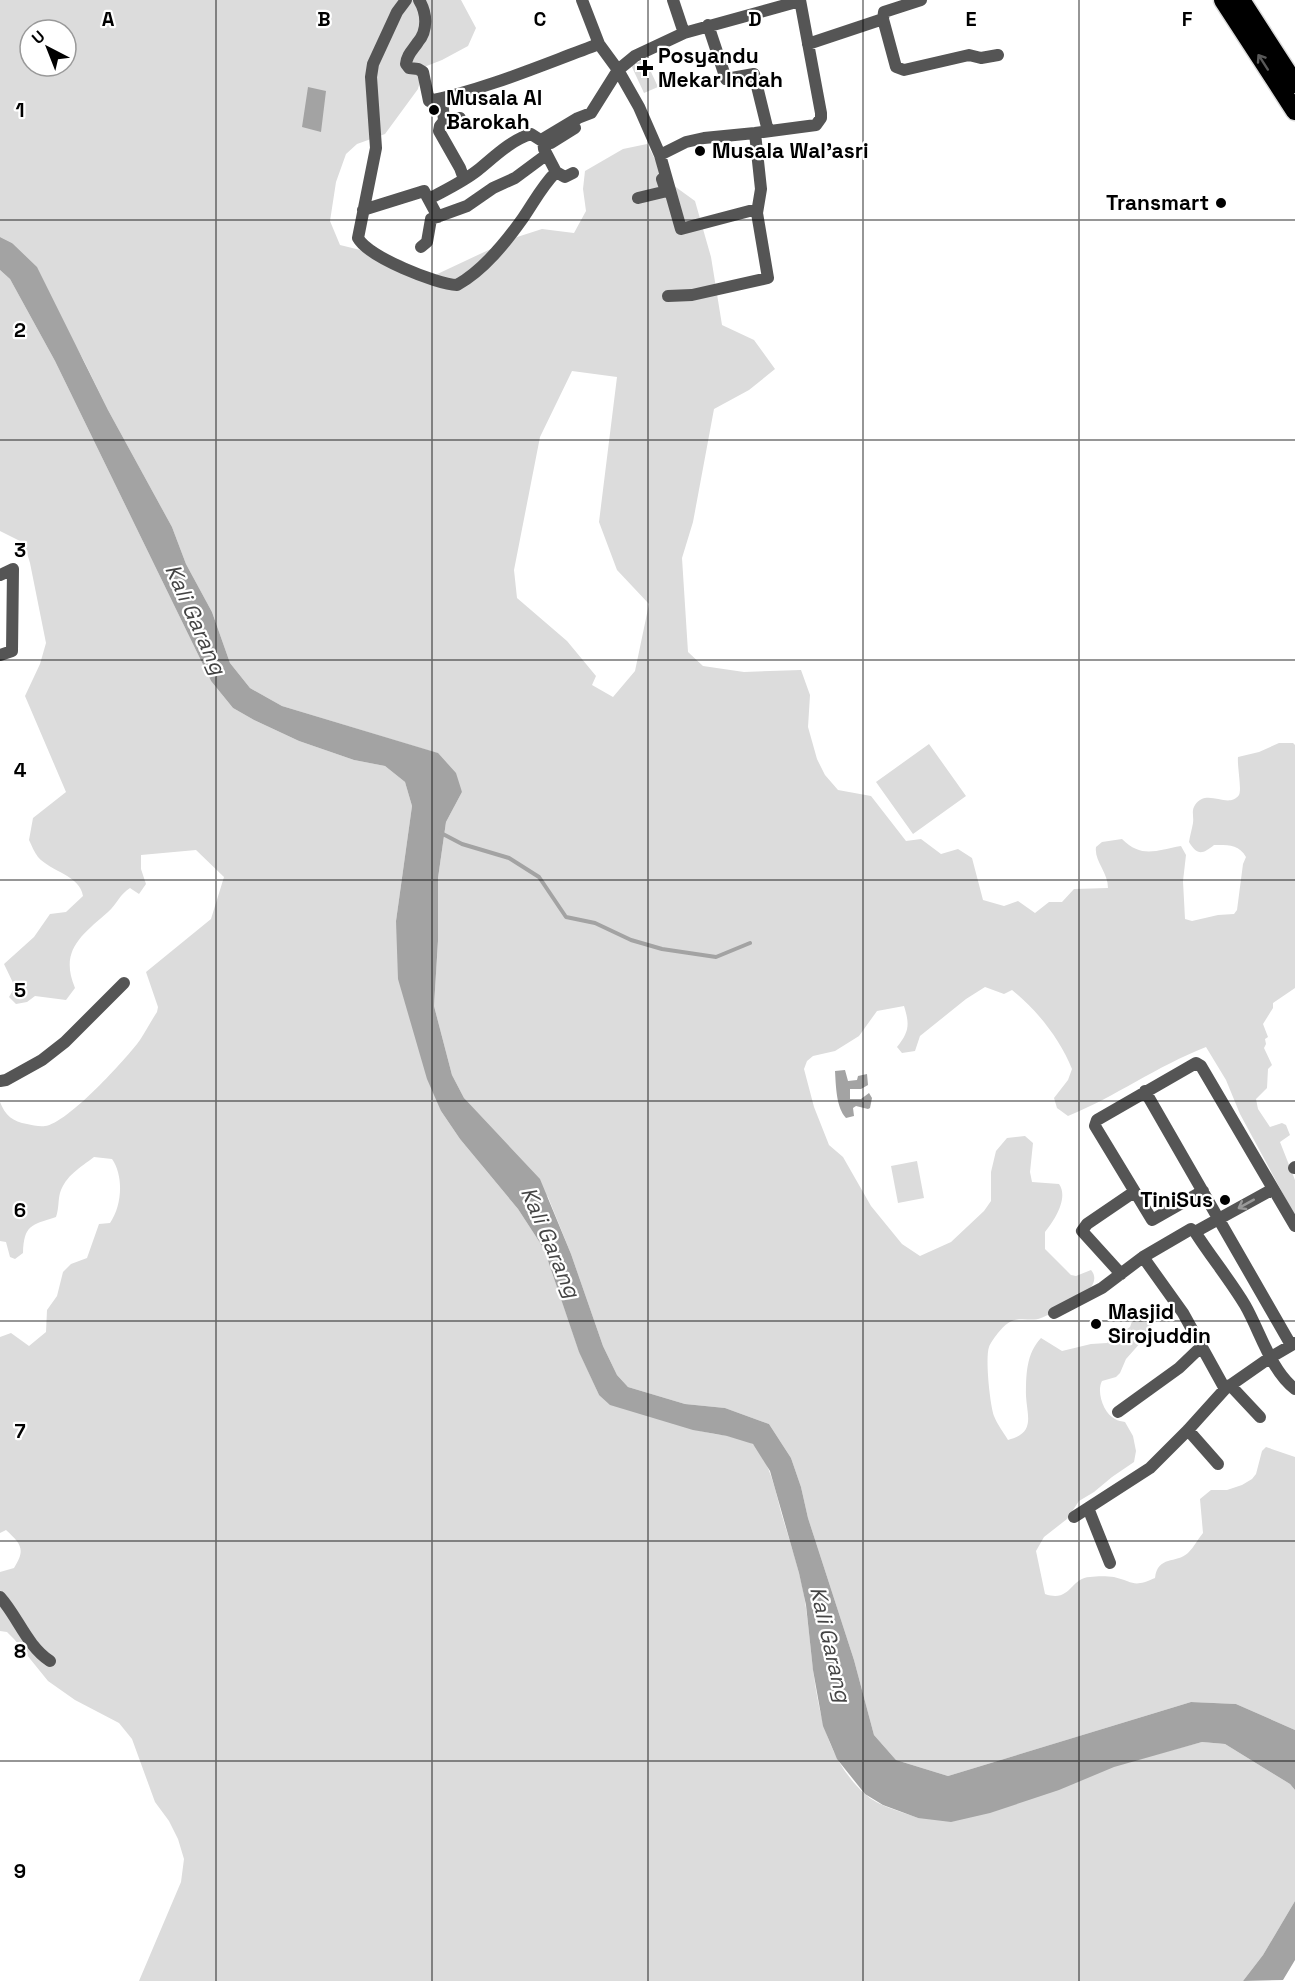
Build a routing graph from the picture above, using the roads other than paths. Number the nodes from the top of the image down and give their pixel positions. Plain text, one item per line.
1 (406, 0) edge
2 (419, 0) edge
3 (582, 0) edge
4 (673, 0) edge
5 (800, 0) edge
6 (921, 0) edge
7 (1223, 0) edge
8 (1241, 0) edge
9 (883, 19) junction
10 (708, 25) junction
11 (684, 33) junction
12 (599, 44) junction
13 (808, 44) junction
14 (998, 55) dead end
15 (618, 70) junction
16 (1295, 84) edge
17 (442, 98) junction
18 (1295, 111) edge
19 (460, 118) dead end
20 (444, 122) junction
21 (762, 132) junction
22 (546, 146) junction
23 (660, 158) junction
24 (556, 172) junction
25 (573, 173) dead end
26 (464, 179) junction
27 (638, 198) dead end
28 (429, 199) junction
29 (757, 209) junction
30 (363, 210) junction
31 (524, 216) junction
32 (438, 217) junction
33 (421, 247) dead end
34 (478, 277) dead end
35 (668, 296) dead end
36 (0, 575) edge
37 (0, 655) edge
38 (124, 983) dead end
39 (0, 1081) edge
40 (1145, 1091) junction
41 (1273, 1190) junction
42 (1203, 1191) junction
43 (1134, 1192) junction
44 (1219, 1219) junction
45 (1295, 1226) edge
46 (1195, 1232) junction
47 (1143, 1257) junction
48 (1121, 1275) junction
49 (1054, 1313) dead end
50 (1293, 1344) edge
51 (1202, 1346) junction
52 (1271, 1357) junction
53 (1227, 1387) junction
54 (1295, 1389) edge
55 (1118, 1412) dead end
56 (1260, 1417) dead end
57 (1188, 1430) junction
58 (1218, 1464) dead end
59 (1088, 1508) junction
60 (1074, 1517) dead end
61 (1110, 1563) dead end
62 (0, 1597) edge
63 (50, 1661) dead end

1 - 30 street
2 - 17 street
3 - 12 street
4 - 11 street
5 - 10 street
5 - 13 street
6 - 9 street
18 -> 7 highway
8 - 16 highway
9 - 13 street
9 - 14 street
10 - 11 street
10 - 21 street
11 - 15 street
12 - 15 street
12 - 17 street
13 - 21 street
15 - 22 street
15 - 23 street
17 - 20 street
19 - 20 street
20 - 26 street
21 - 23 street
21 - 29 street
22 - 24 street
22 - 26 street
22 - 32 street
23 - 27 street
23 - 29 street
24 - 25 street
24 - 31 street
26 - 28 street
28 - 30 street
28 - 32 street
29 - 35 street
30 - 31 street
31 - 34 street
32 - 33 street
36 - 37 street
38 - 39 street
40 - 41 street
40 - 42 street
40 - 43 street
41 -> 44 street
41 - 45 street
42 - 43 street
42 - 44 street
43 - 48 street
44 - 46 street
44 - 50 street
46 - 47 street
46 - 52 street
47 - 48 street
47 - 51 street
48 - 49 street
50 - 52 street
51 - 53 street
51 - 55 street
52 - 53 street
52 - 54 street
53 - 56 street
53 - 57 street
57 - 58 street
57 - 59 street
59 - 60 street
59 - 61 street
62 - 63 street

